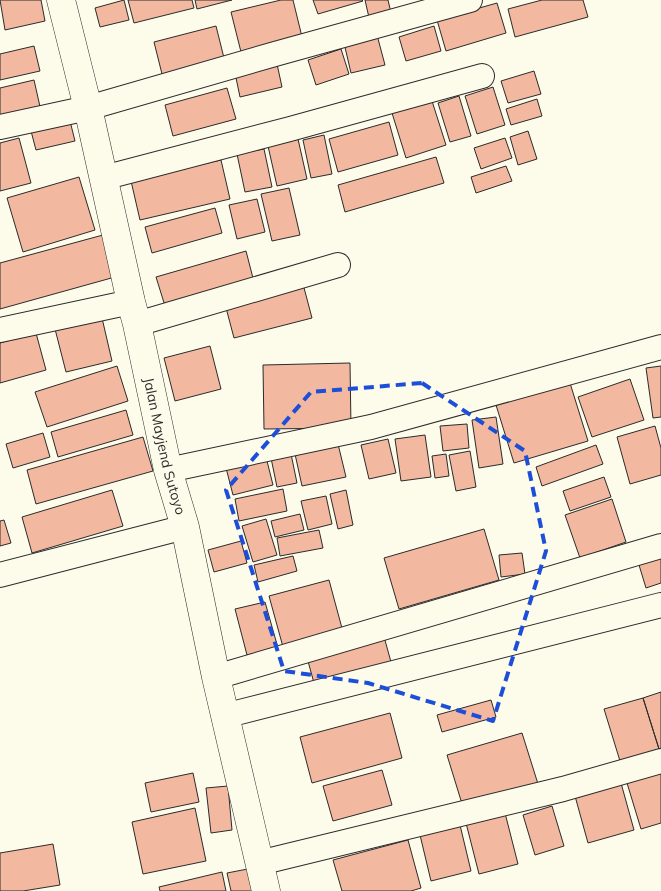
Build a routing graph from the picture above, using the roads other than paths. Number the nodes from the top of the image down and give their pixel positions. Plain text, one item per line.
1 (61, 0) edge
2 (470, 0) edge
3 (482, 76) dead end
4 (88, 108) junction
5 (0, 127) edge
6 (103, 178) junction
7 (338, 265) dead end
8 (134, 313) junction
9 (0, 330) edge
10 (661, 347) edge
11 (168, 470) junction
12 (185, 527) junction
13 (661, 546) edge
14 (0, 575) edge
15 (661, 605) edge
16 (216, 677) junction
17 (224, 716) junction
18 (661, 761) edge
19 (259, 863) junction
20 (266, 891) edge

1 - 4 street, Jalan Mayjend Sutoyo
2 - 4 street
3 - 6 street
4 - 5 street
4 - 6 street, Jalan Mayjend Sutoyo
6 - 8 street, Jalan Mayjend Sutoyo
7 - 8 street
8 - 9 street
8 - 11 street, Jalan Mayjend Sutoyo
10 - 11 street
11 - 12 street, Jalan Mayjend Sutoyo
12 - 14 street
12 - 16 street, Jalan Mayjend Sutoyo
13 - 16 street
15 - 17 street
16 - 17 street, Jalan Mayjend Sutoyo
17 - 19 street, Jalan Mayjend Sutoyo
18 - 19 street
19 - 20 street, Jalan Mayjend Sutoyo

